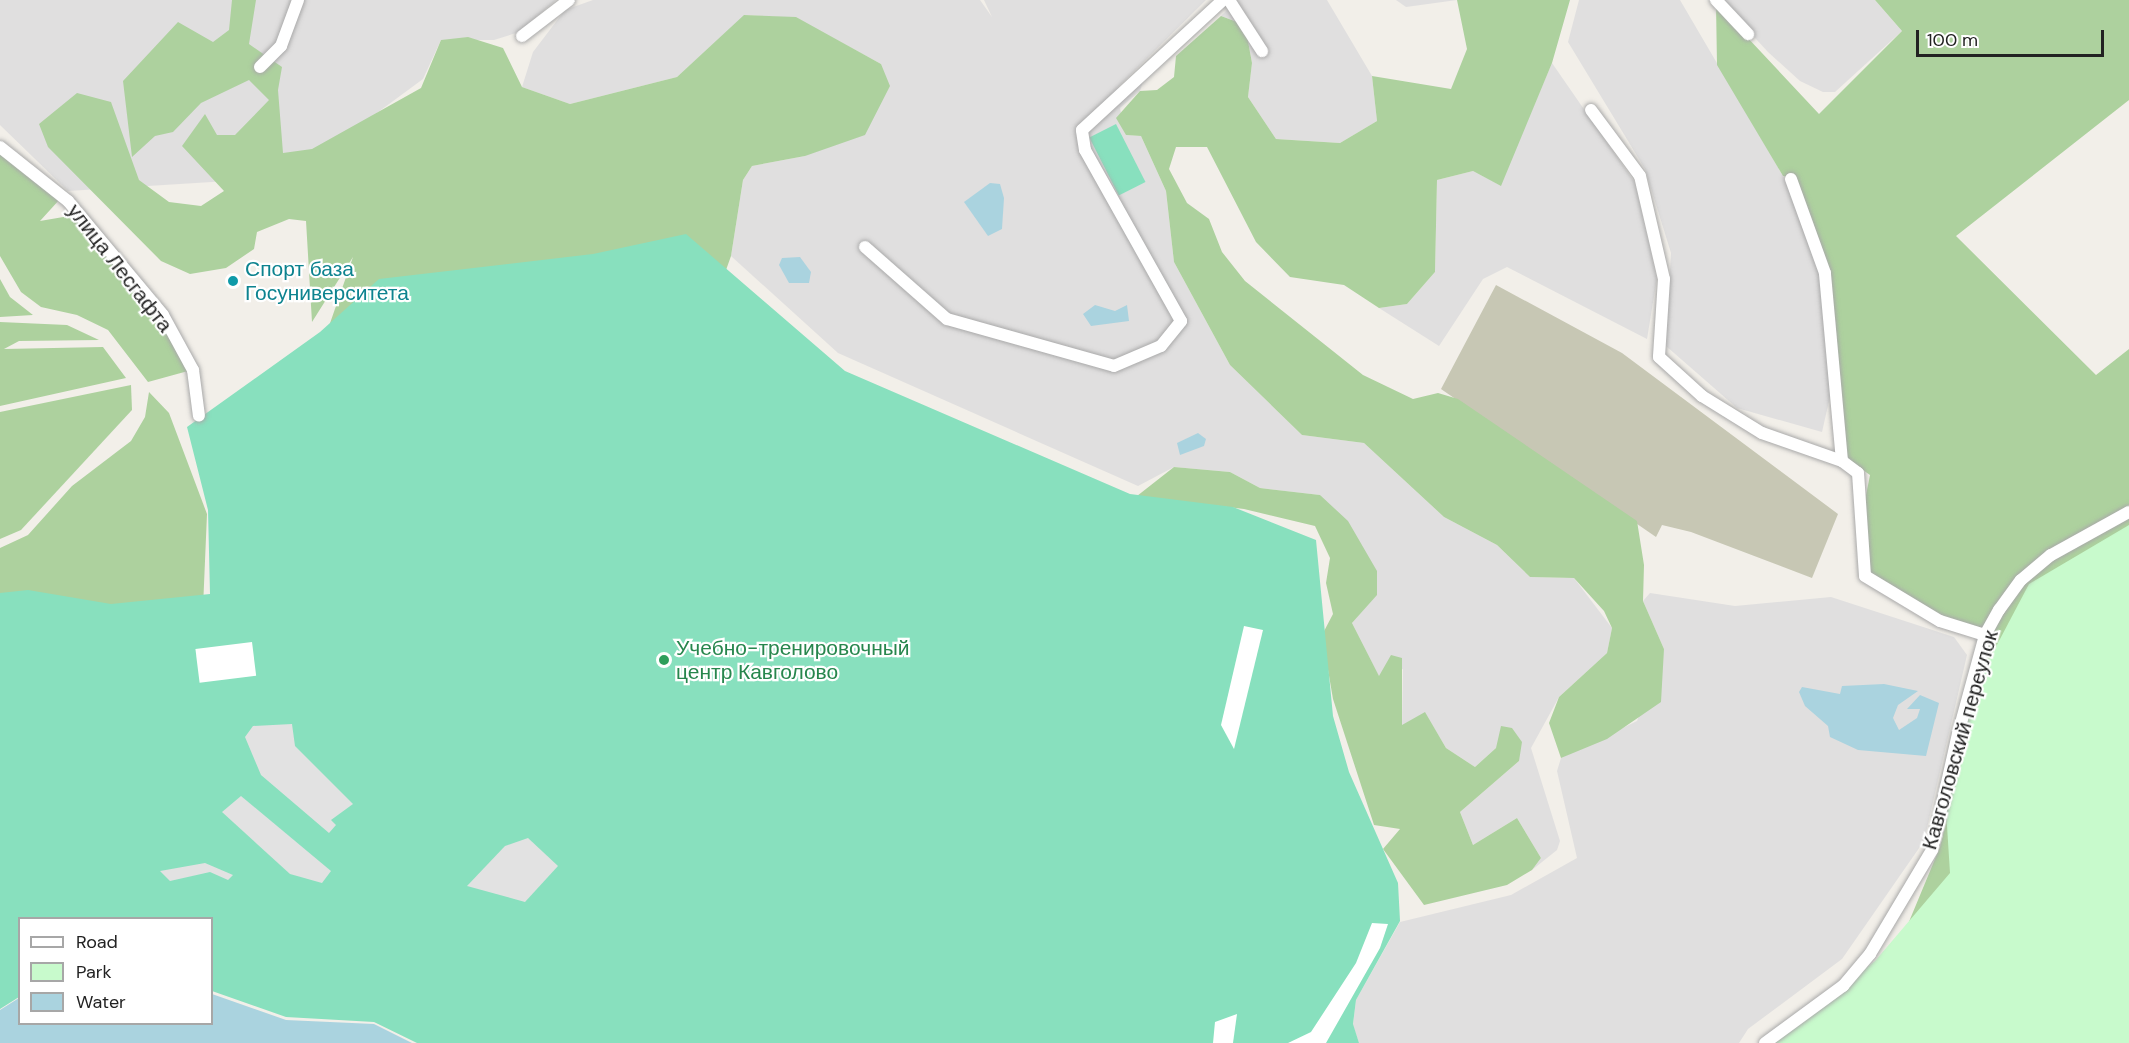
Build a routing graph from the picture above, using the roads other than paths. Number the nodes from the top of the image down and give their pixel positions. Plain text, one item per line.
1 (298, 0) edge
2 (569, 0) edge
3 (1223, 0) edge
4 (1229, 0) edge
5 (1723, 3) edge
6 (1748, 34) dead end
7 (522, 36) dead end
8 (1262, 51) dead end
9 (260, 67) dead end
10 (1591, 110) dead end
11 (0, 147) edge
12 (1791, 179) dead end
13 (865, 247) dead end
14 (200, 416) dead end
15 (1842, 461) junction
16 (2129, 512) edge
17 (1986, 635) junction
18 (1765, 1043) edge

1 - 9 street
2 - 7 street
3 - 13 street
4 - 8 street
5 - 6 street
10 - 15 street
11 - 14 street, улица Лесгафта
12 - 15 street
15 - 17 street
16 - 17 street, Кавголовский переулок
17 - 18 street, Кавголовский переулок

